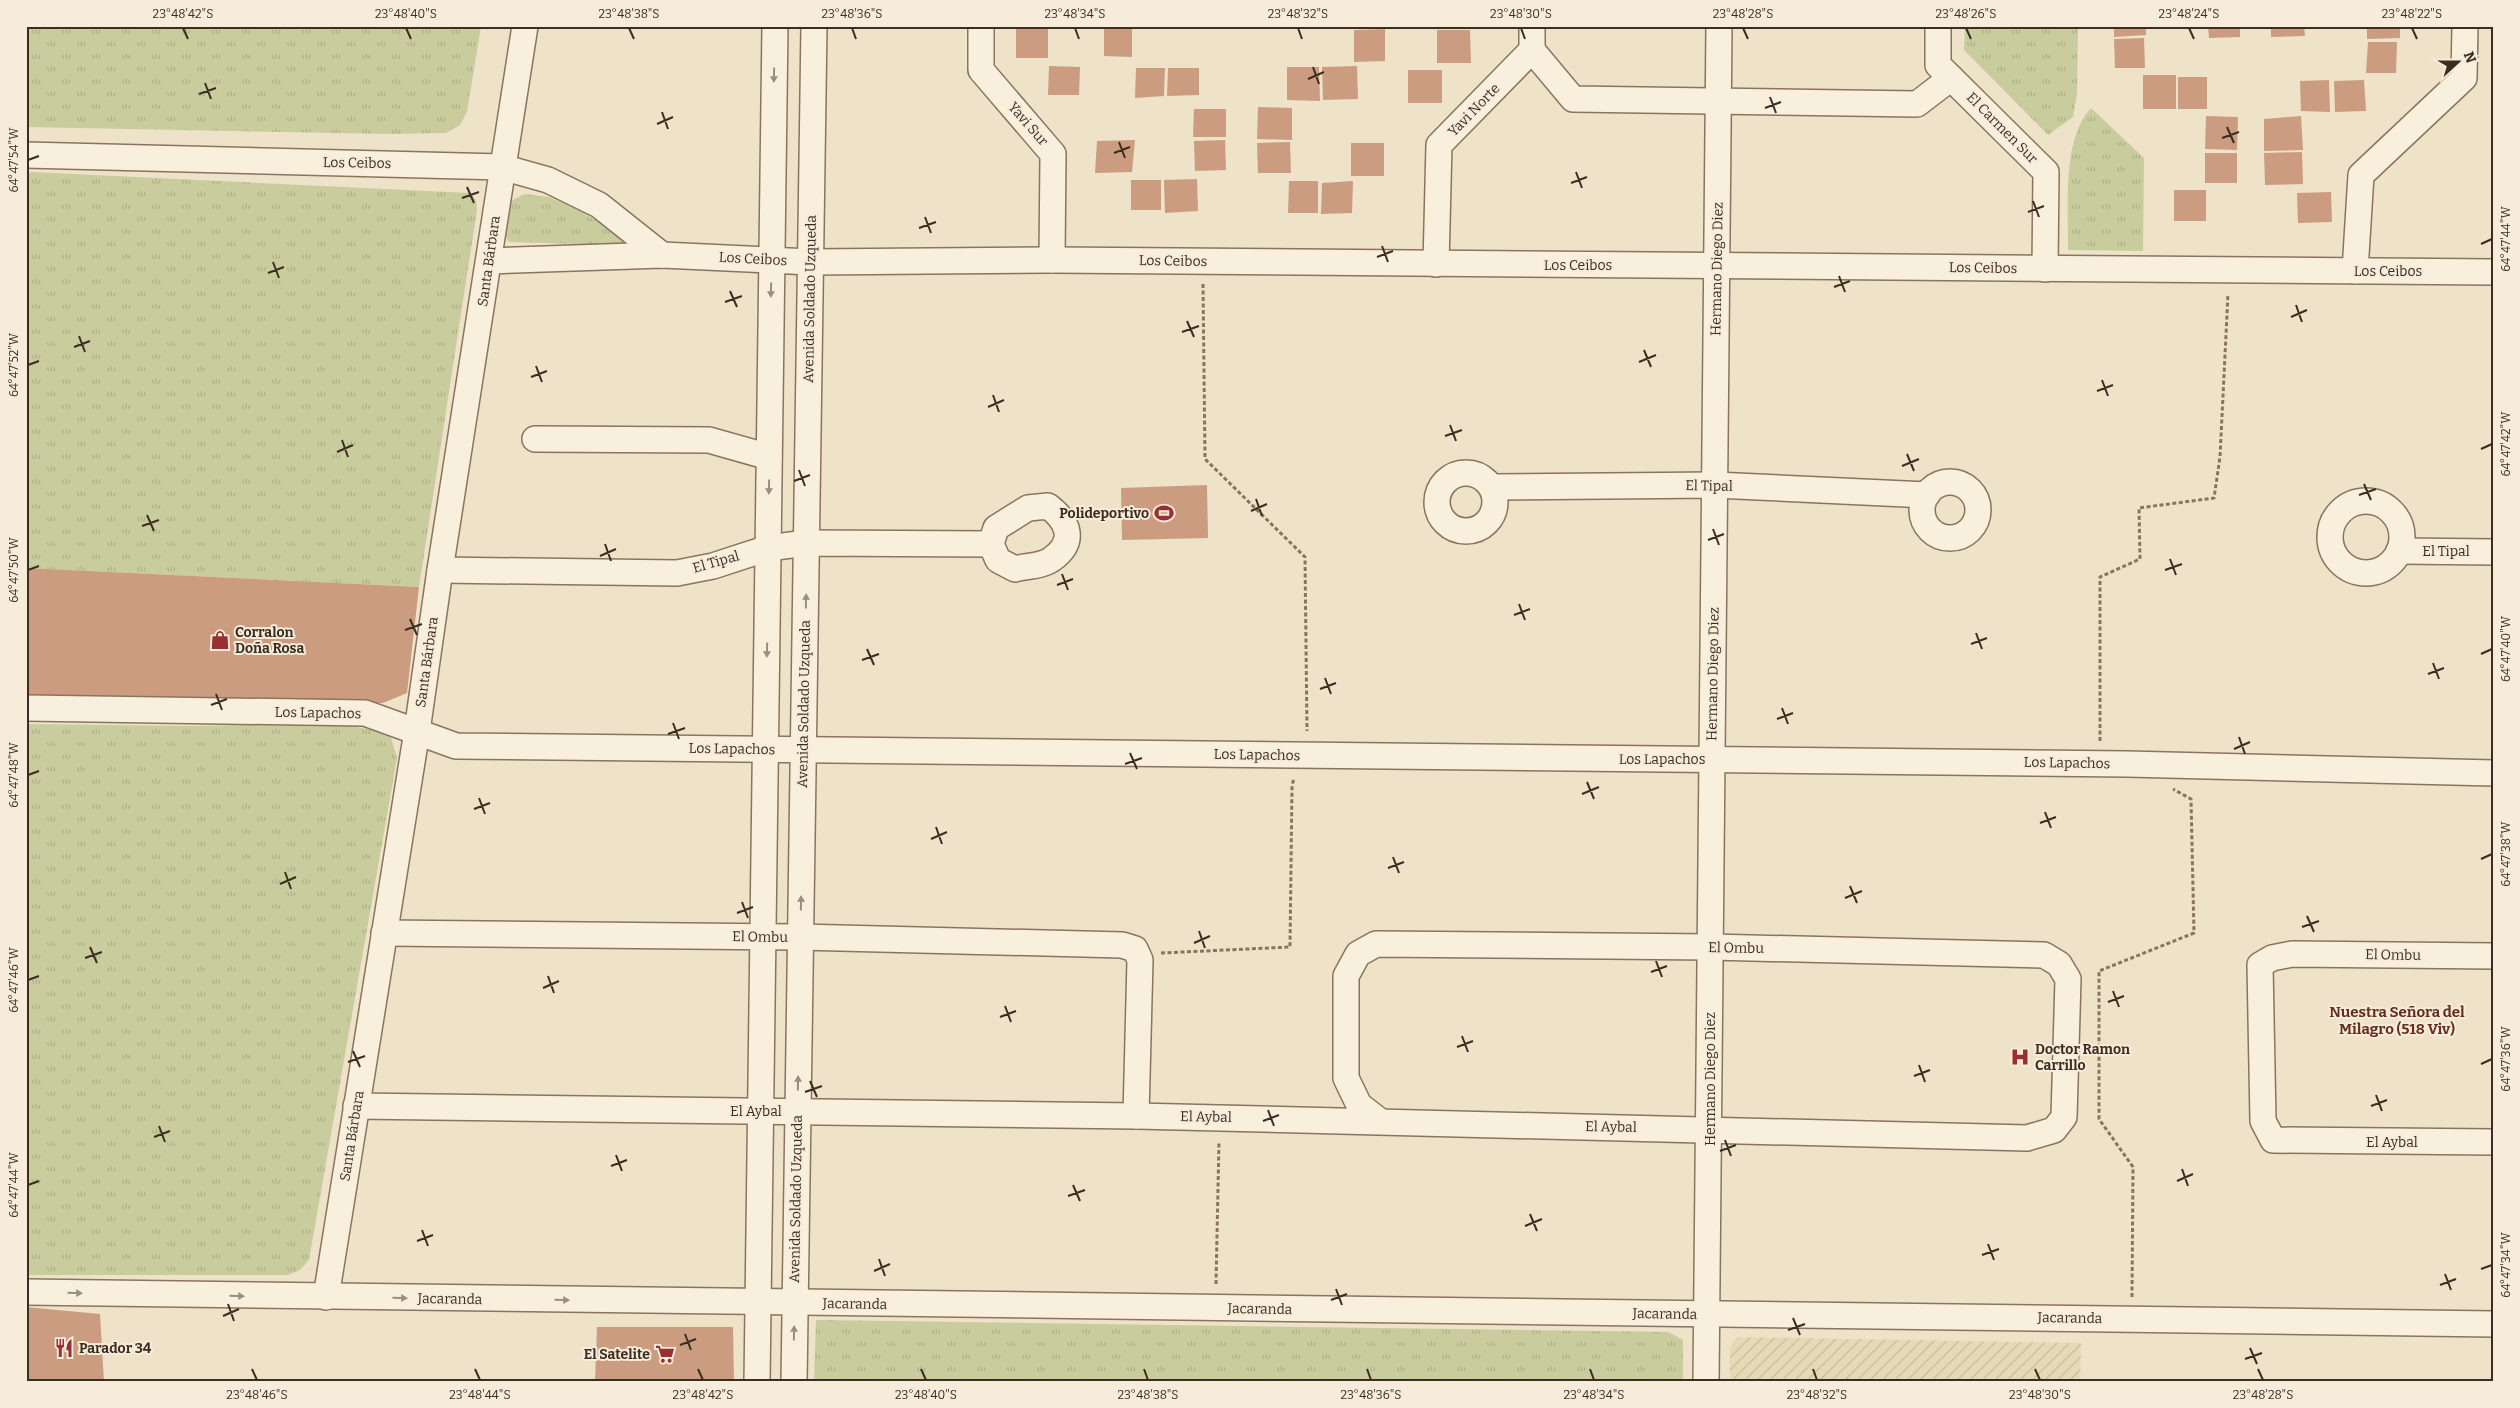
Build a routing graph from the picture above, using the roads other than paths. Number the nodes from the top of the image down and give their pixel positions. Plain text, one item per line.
1 (525, 26) edge
2 (775, 26) edge
3 (814, 26) edge
4 (981, 26) edge
5 (1719, 26) edge
6 (1938, 26) edge
7 (2465, 26) edge
8 (1532, 38) edge
9 (1951, 78) junction
10 (1718, 101) junction
11 (26, 155) edge
12 (502, 167) junction
13 (662, 255) junction
14 (772, 260) junction
15 (1052, 260) junction
16 (489, 261) junction
17 (811, 262) junction
18 (1436, 264) junction
19 (1717, 266) junction
20 (2046, 269) junction
21 (2355, 271) junction
22 (2494, 272) edge
23 (535, 439) dead end
24 (769, 457) junction
25 (1715, 485) junction
26 (1492, 487) dead end
27 (1927, 495) dead end
28 (806, 543) junction
29 (991, 544) dead end
30 (768, 548) junction
31 (2399, 551) dead end
32 (2494, 552) edge
33 (440, 570) junction
34 (26, 708) edge
35 (417, 731) junction
36 (766, 749) junction
37 (803, 749) junction
38 (1712, 759) junction
39 (2494, 773) edge
40 (384, 933) junction
41 (763, 937) junction
42 (800, 937) junction
43 (1710, 947) junction
44 (2494, 956) edge
45 (356, 1106) junction
46 (798, 1111) junction
47 (761, 1112) junction
48 (1136, 1116) junction
49 (1381, 1122) junction
50 (1710, 1130) junction
51 (2054, 1130) joint
52 (2290, 1141) joint
53 (2494, 1142) edge
54 (26, 1292) edge
55 (326, 1297) junction
56 (758, 1303) junction
57 (795, 1303) junction
58 (1707, 1314) junction
59 (2494, 1324) edge
60 (757, 1382) edge
61 (794, 1382) edge
62 (1706, 1382) edge

1 - 12 street, Santa Bárbara
2 -> 14 street
3 - 17 street, Avenida Soldado Uzqueda
4 - 15 street, Yavi Sur
5 - 10 street, Hermano Diego Diez
6 - 9 street, El Carmen Sur
7 - 21 street
8 - 10 street
8 - 18 street, Yavi Norte
9 - 10 street
9 - 20 street, El Carmen Sur
10 - 19 street, Hermano Diego Diez
11 - 12 street, Los Ceibos
12 - 13 street, Los Ceibos
12 - 16 street, Santa Bárbara
13 - 14 street, Los Ceibos
13 - 16 street, Los Ceibos
14 - 17 street, Los Ceibos
14 -> 24 street
15 - 17 street, Los Ceibos
15 - 18 street, Los Ceibos
16 - 33 street, Santa Bárbara
17 - 28 street, Avenida Soldado Uzqueda
18 - 19 street, Los Ceibos
19 - 20 street, Los Ceibos
19 - 25 street, Hermano Diego Diez
20 - 21 street, Los Ceibos
21 - 22 street, Los Ceibos
23 - 24 street
24 -> 30 street
25 - 26 street, El Tipal
25 - 27 street, El Tipal
25 - 38 street, Hermano Diego Diez
28 - 29 street, El Tipal
28 - 30 street, El Tipal
37 -> 28 street, Avenida Soldado Uzqueda
30 - 33 street, El Tipal
30 -> 36 street
31 - 32 street, El Tipal
33 - 35 street, Santa Bárbara
34 - 35 street, Los Lapachos
35 - 36 street, Los Lapachos
35 - 40 street, Santa Bárbara
36 - 37 street, Los Lapachos
36 - 41 street
37 - 38 street, Los Lapachos
42 -> 37 street, Avenida Soldado Uzqueda
38 - 39 street, Los Lapachos
38 - 43 street, Hermano Diego Diez
40 - 41 street, El Ombu
40 - 45 street, Santa Bárbara
41 - 42 street, El Ombu
41 - 47 street
46 -> 42 street, Avenida Soldado Uzqueda
42 - 48 street, El Ombu
43 - 49 street, El Ombu
43 - 50 street, Hermano Diego Diez
43 - 51 street, El Ombu
44 - 52 street, El Ombu
45 - 47 street, El Aybal
45 - 55 street, Santa Bárbara
46 - 47 street, El Aybal
46 - 48 street, El Aybal
46 - 57 street, Avenida Soldado Uzqueda
47 - 56 street
48 - 49 street, El Aybal
49 - 50 street, El Aybal
50 - 51 street, El Aybal
50 - 58 street, Hermano Diego Diez
52 - 53 street, El Aybal
54 -> 55 street, Jacaranda
55 -> 56 street, Jacaranda
56 - 57 street, Jacaranda
56 - 60 street
57 - 58 street, Jacaranda
61 -> 57 street, Avenida Soldado Uzqueda
58 - 59 street, Jacaranda
58 - 62 street, Hermano Diego Diez

